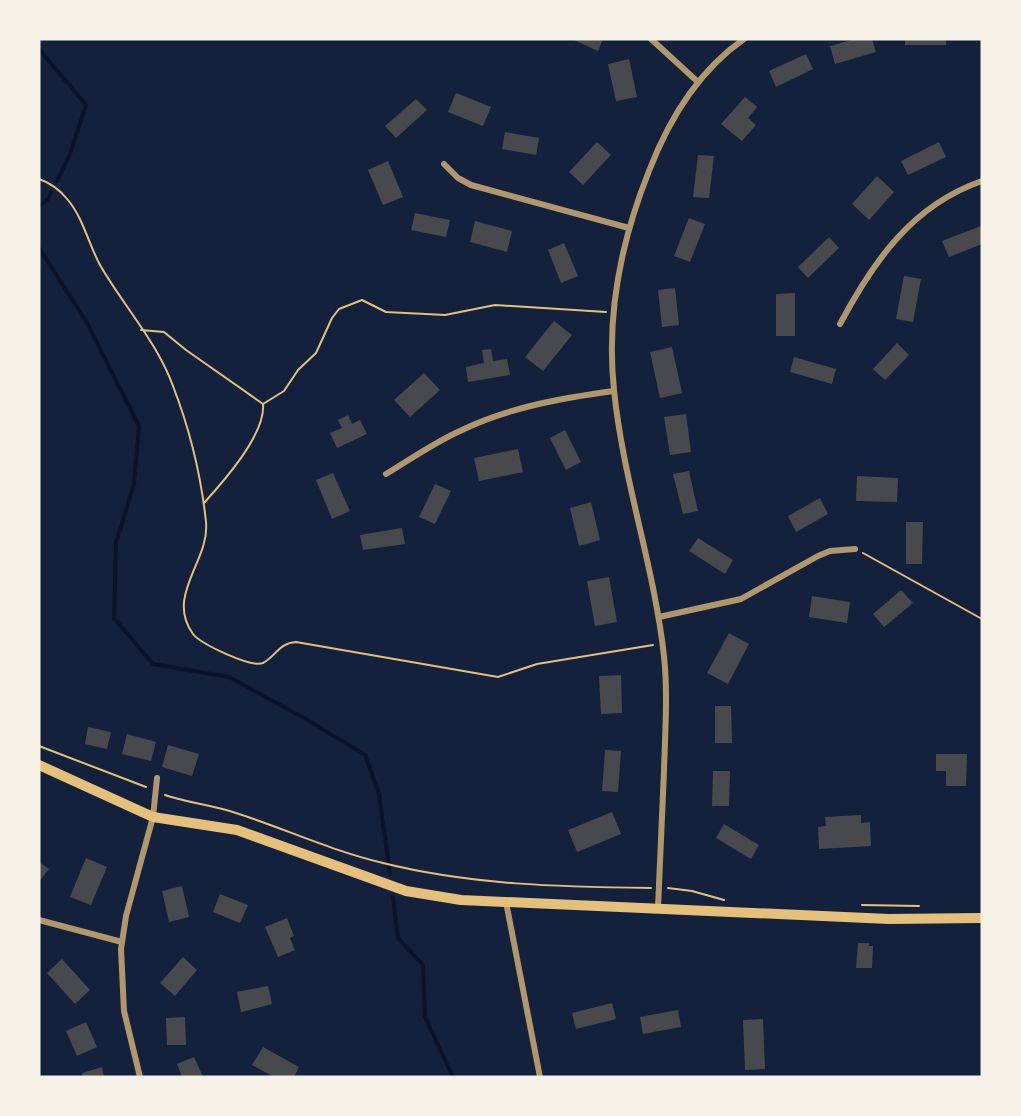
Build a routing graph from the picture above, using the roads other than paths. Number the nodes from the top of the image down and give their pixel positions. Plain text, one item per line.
1 (651, 39) edge
2 (744, 39) edge
3 (698, 82) junction
4 (444, 164) dead end
5 (982, 181) edge
6 (629, 228) junction
7 (840, 324) dead end
8 (614, 391) junction
9 (386, 474) dead end
10 (855, 549) road end
11 (659, 617) junction
12 (39, 765) edge
13 (157, 777) dead end
14 (153, 817) junction
15 (506, 902) junction
16 (658, 909) junction
17 (982, 918) edge
18 (39, 920) edge
19 (122, 942) junction
20 (140, 1077) edge
21 (540, 1077) edge

1 - 3 street
2 - 3 street
3 - 6 street
4 - 6 street
5 - 7 street
6 - 8 street
8 - 9 street
8 - 11 street
10 - 11 street
11 - 16 street
12 - 14 main road
13 - 14 street
14 - 15 main road
14 - 19 street
15 - 16 main road
15 - 21 street
16 - 17 main road
18 - 19 street
19 - 20 street

